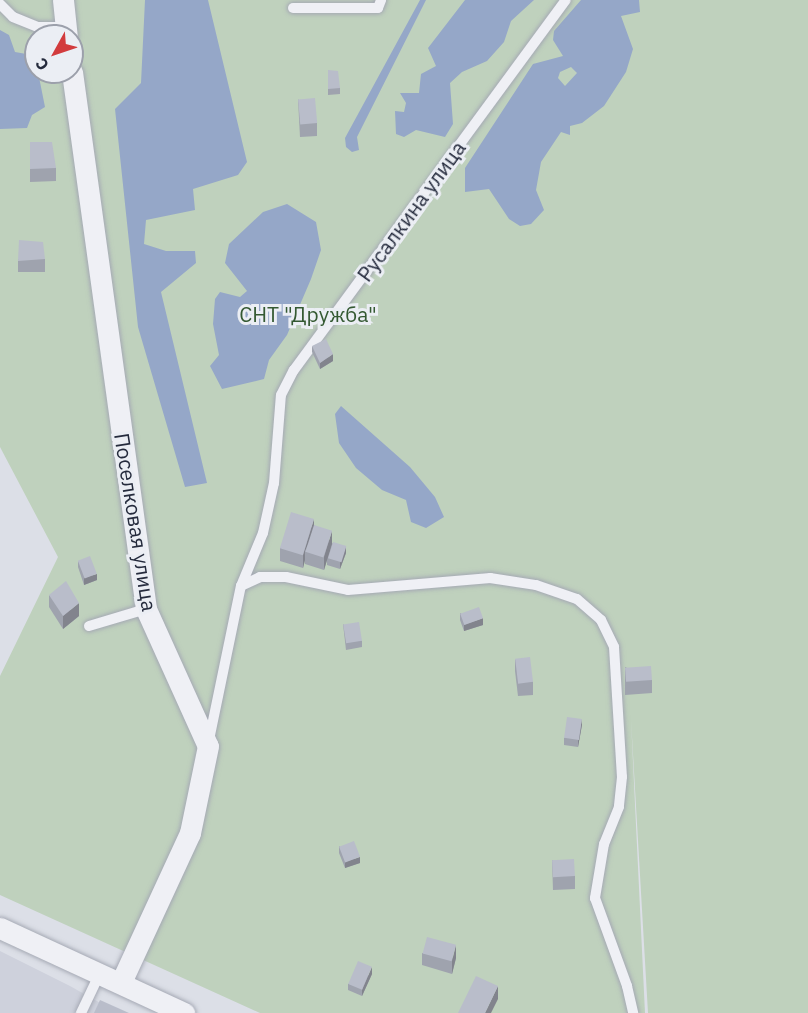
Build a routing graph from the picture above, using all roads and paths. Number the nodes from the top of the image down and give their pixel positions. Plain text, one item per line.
1 (63, 0) edge
2 (381, 0) edge
3 (566, 0) edge
4 (0, 4) edge
5 (292, 8) dead end
6 (31, 24) edge
7 (66, 24) edge
8 (74, 84) edge
9 (241, 586) junction
10 (146, 609) junction
11 (89, 626) dead end
12 (208, 746) junction
13 (0, 928) edge
14 (100, 973) junction
15 (121, 982) junction
16 (81, 1013) edge
17 (184, 1013) edge
18 (633, 1013) edge

1 - 7 street
2 - 5 lane
3 - 9 lane, Русалкина улица
4 - 6 lane
8 - 10 street, Поселковая улица
9 - 12 lane, Русалкина улица
9 - 18 lane
10 - 11 lane
10 - 12 street, Поселковая улица
12 - 15 street
13 - 14 street
14 - 15 street
14 - 16 lane
15 - 17 street

